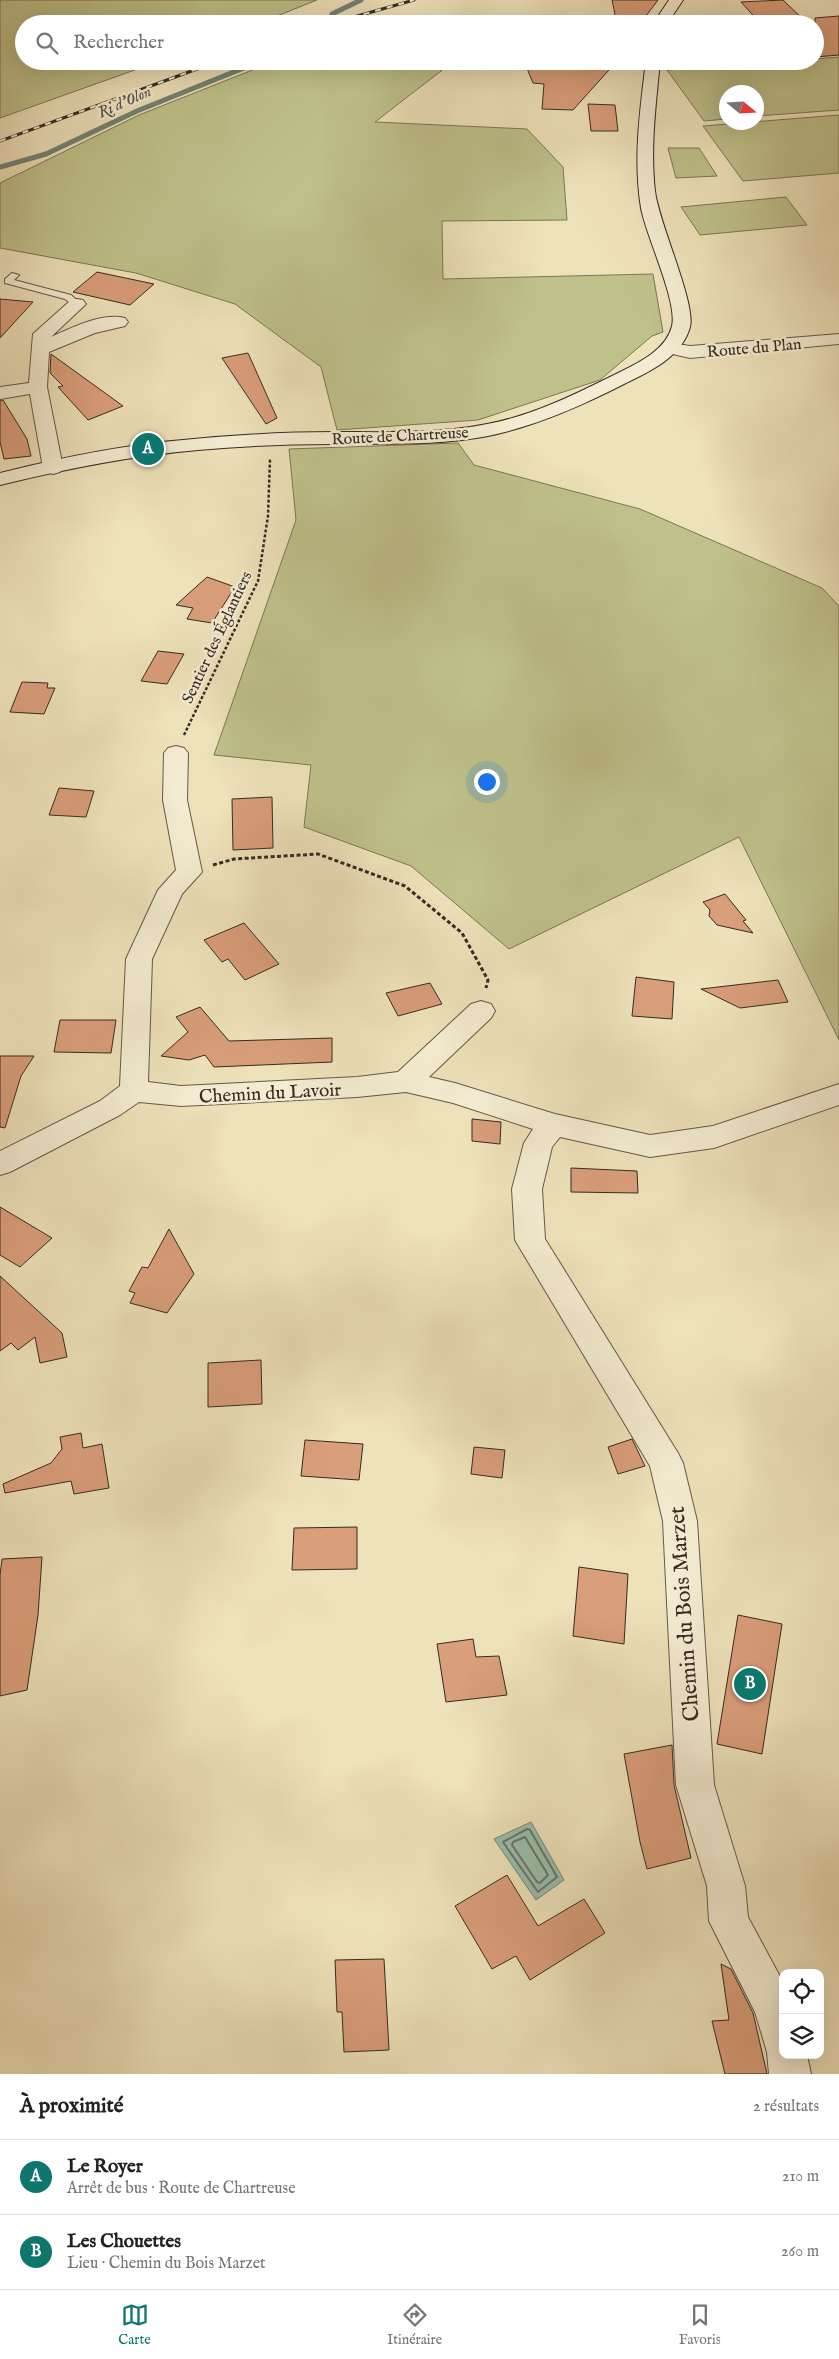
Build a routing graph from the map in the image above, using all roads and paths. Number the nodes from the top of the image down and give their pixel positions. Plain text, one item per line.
1 (676, 0) edge
2 (666, 15) edge
3 (652, 70) edge
4 (15, 275) dead end
5 (78, 304) joint
6 (119, 322) dead end
7 (839, 339) edge
8 (670, 348) junction
9 (40, 349) junction
10 (38, 387) junction
11 (0, 393) edge
12 (272, 439) junction
13 (53, 468) junction
14 (0, 480) edge
15 (176, 753) joint
16 (189, 872) junction
17 (481, 1011) joint
18 (406, 1082) junction
19 (134, 1091) junction
20 (839, 1094) edge
21 (554, 1125) junction
22 (0, 1164) edge
23 (779, 2026) edge
24 (787, 2059) edge
25 (790, 2074) edge

1 - 2 street
3 - 8 street, Route de Chartreuse
4 - 5 lane
5 - 9 street
6 - 9 street
7 - 8 street, Route du Plan
8 - 12 street, Route de Chartreuse
9 - 10 street
10 - 11 street
10 - 13 street
12 - 13 street, Route de Chartreuse
12 - 15 path, Sentier des Églantiers
13 - 14 street, Route de Chartreuse
15 - 16 street
16 - 17 path
16 - 19 street
17 - 18 street
18 - 19 street, Chemin du Lavoir
18 - 21 street, Chemin du Lavoir
19 - 22 street
20 - 21 street, Chemin du Lavoir
21 - 23 street, Chemin du Bois Marzet
24 - 25 street

